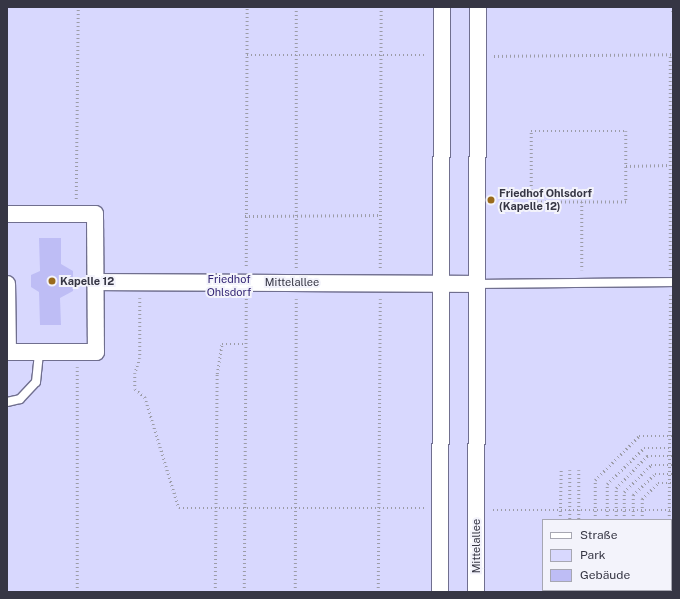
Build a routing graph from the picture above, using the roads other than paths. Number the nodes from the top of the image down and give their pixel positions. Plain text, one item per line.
1 (442, 7) edge
2 (478, 7) edge
3 (7, 214) edge
4 (95, 282) junction
5 (671, 282) edge
6 (440, 283) junction
7 (7, 284) edge
8 (477, 284) junction
9 (39, 352) junction
10 (7, 402) edge
11 (440, 592) edge
12 (476, 592) edge

1 - 6 street
2 - 8 street, Mittelallee
3 - 4 street
4 - 6 street, Mittelallee
4 - 9 street
5 - 8 lane
6 - 8 street, Mittelallee
6 - 11 street
7 - 9 street
8 - 12 street, Mittelallee
9 - 10 lane

